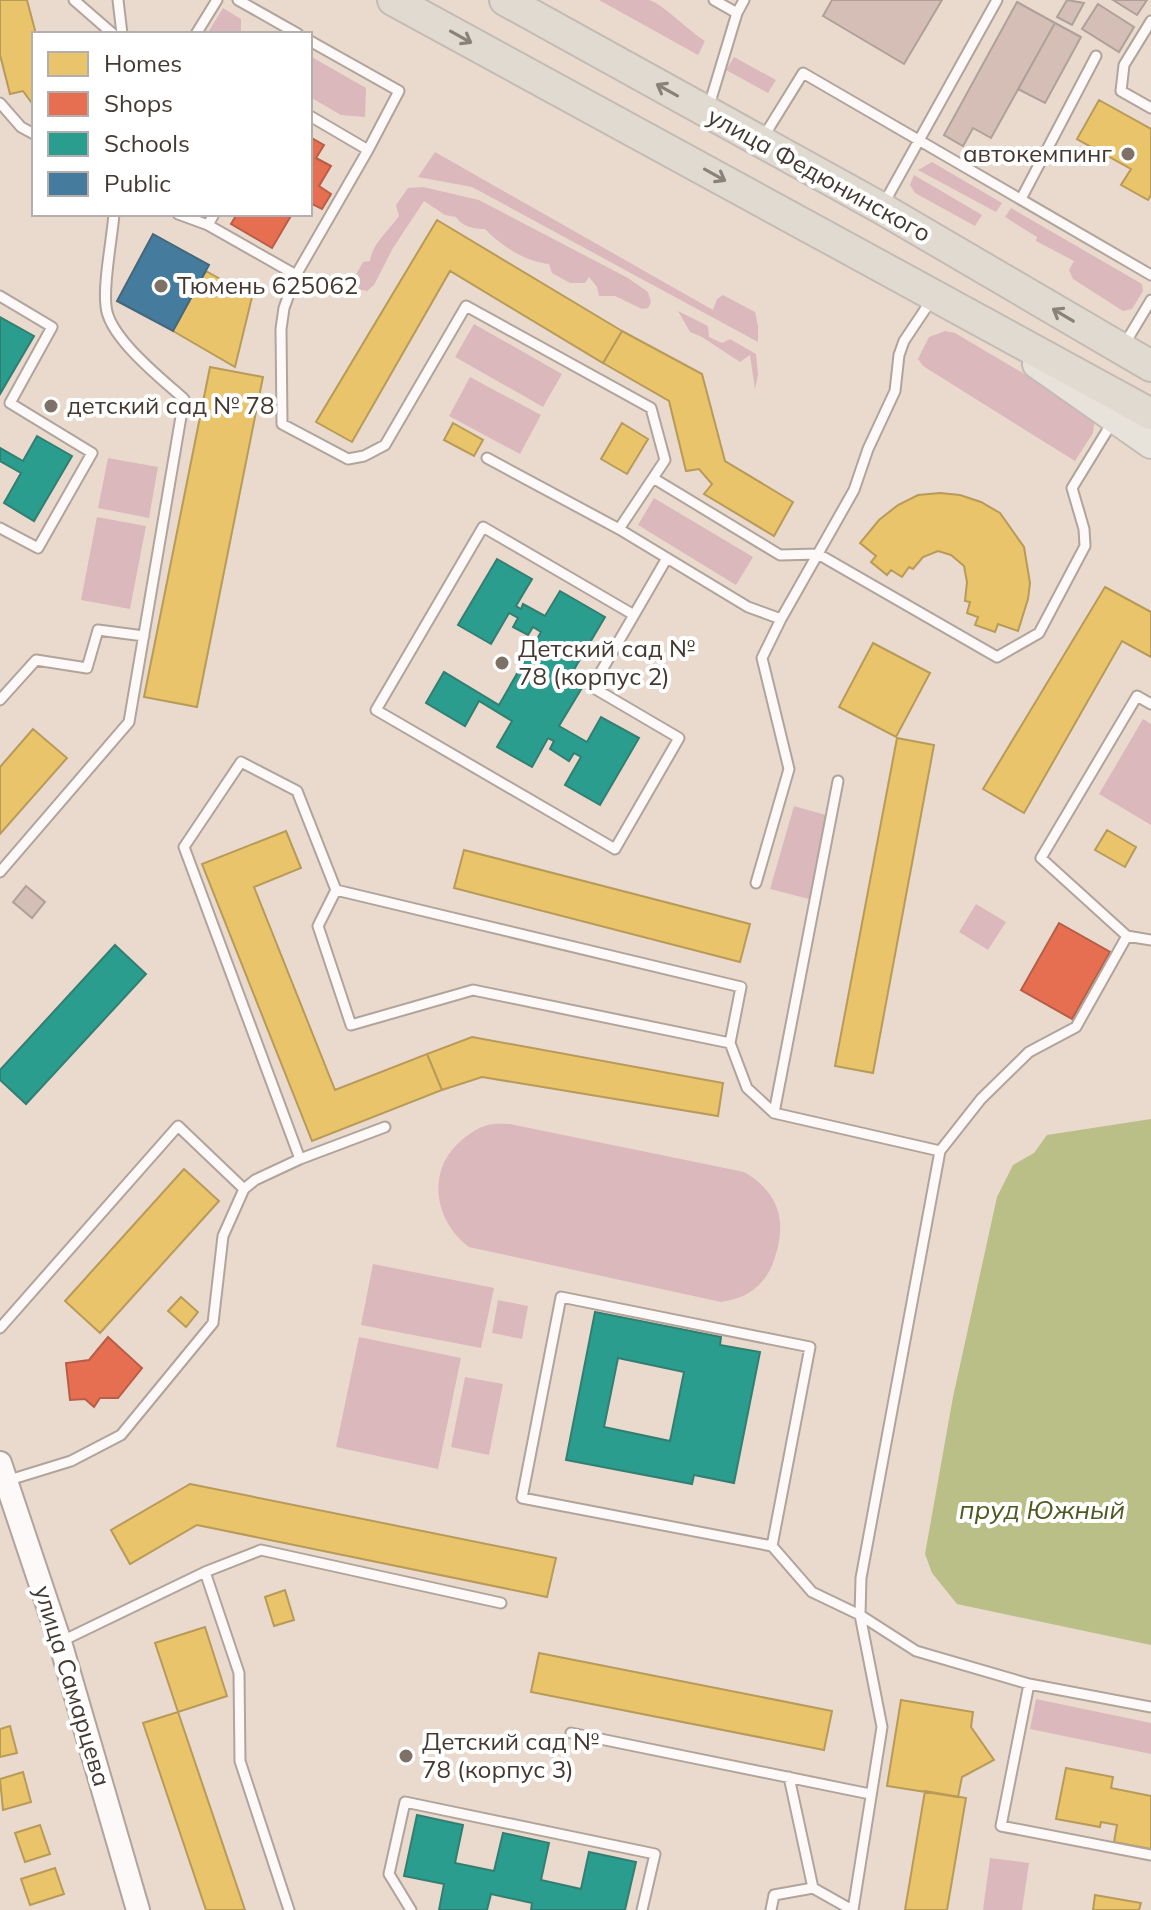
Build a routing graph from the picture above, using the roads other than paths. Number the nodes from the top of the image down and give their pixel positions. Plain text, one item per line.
1 (74, 0) edge
2 (118, 0) edge
3 (217, 0) edge
4 (238, 0) edge
5 (393, 0) edge
6 (505, 0) edge
7 (714, 0) edge
8 (744, 0) edge
9 (997, 0) edge
10 (737, 13) junction
11 (1151, 21) edge
12 (111, 32) edge
13 (122, 32) edge
14 (197, 32) edge
15 (294, 32) edge
16 (312, 42) edge
17 (1096, 56) dead end
18 (0, 103) edge
19 (1151, 108) edge
20 (707, 112) junction
21 (312, 117) edge
22 (32, 133) edge
23 (919, 140) junction
24 (761, 141) junction
25 (368, 150) junction
26 (1021, 199) junction
27 (881, 208) junction
28 (114, 216) edge
29 (183, 216) edge
30 (213, 216) edge
31 (208, 225) junction
32 (296, 275) junction
33 (1151, 275) edge
34 (0, 296) edge
35 (934, 296) junction
36 (1151, 300) edge
37 (964, 312) junction
38 (1138, 358) edge
39 (1151, 414) edge
40 (1115, 419) junction
41 (1151, 444) edge
42 (487, 458) dead end
43 (653, 478) junction
44 (0, 528) edge
45 (619, 529) junction
46 (818, 554) junction
47 (667, 558) junction
48 (634, 615) junction
49 (781, 619) junction
50 (144, 636) junction
51 (0, 700) edge
52 (1151, 704) edge
53 (838, 781) dead end
54 (0, 872) edge
55 (756, 883) dead end
56 (336, 890) junction
57 (1127, 936) junction
58 (1151, 940) edge
59 (730, 1043) junction
60 (774, 1113) junction
61 (385, 1127) dead end
62 (940, 1151) junction
63 (300, 1159) junction
64 (244, 1189) junction
65 (0, 1328) edge
66 (2, 1475) edge
67 (772, 1546) junction
68 (205, 1572) junction
69 (501, 1603) dead end
70 (860, 1615) junction
71 (60, 1642) junction
72 (1029, 1684) junction
73 (1151, 1707) edge
74 (571, 1733) dead end
75 (789, 1777) junction
76 (870, 1794) junction
77 (1151, 1855) edge
78 (813, 1888) junction
79 (138, 1910) edge
80 (289, 1910) edge
81 (411, 1910) edge
82 (642, 1910) edge
83 (771, 1910) edge
84 (852, 1910) edge

1 - 12 lane
2 - 13 lane
3 - 14 lane
4 - 15 lane
5 -> 35 highway, улица Федюнинского
20 -> 6 highway, улица Федюнинского
7 - 10 lane
8 - 10 lane
9 - 23 lane
10 - 20 lane
11 - 19 lane
16 - 25 lane
17 - 26 lane
18 - 22 lane
20 - 24 highway, улица Федюнинского
21 - 25 lane
23 - 24 lane
23 - 26 lane
23 - 27 lane
24 - 27 highway, улица Федюнинского
25 - 32 lane
26 - 33 lane
38 -> 27 highway, улица Федюнинского
28 - 50 lane
29 - 31 lane
30 - 31 lane
31 - 32 lane
32 - 43 lane
34 - 44 lane
35 - 37 highway, улица Федюнинского
35 - 46 lane
36 - 38 lane
37 - 39 highway, улица Федюнинского
37 - 40 main road
40 - 41 main road
40 - 46 lane
42 - 45 lane
43 - 45 lane
43 - 46 lane
45 - 47 lane
46 - 49 lane
47 - 48 lane
47 - 49 lane
48 - 48 lane
49 - 55 lane
50 - 51 lane
50 - 54 lane
52 - 57 lane
53 - 60 lane
56 - 59 lane
56 - 59 lane
56 - 63 lane
57 - 58 lane
57 - 62 lane
59 - 60 lane
60 - 62 lane
61 - 63 lane
62 - 70 lane
63 - 64 lane
64 - 65 lane
64 - 66 lane
66 - 71 street, улица Самарцева
67 - 67 lane
67 - 70 lane
68 - 69 lane
68 - 71 lane
68 - 80 lane
70 - 72 lane
70 - 76 lane
71 - 79 street, улица Самарцева
72 - 73 lane
72 - 77 lane
74 - 75 lane
75 - 76 lane
75 - 78 lane
76 - 84 lane
78 - 83 lane
78 - 84 lane
81 - 82 lane

